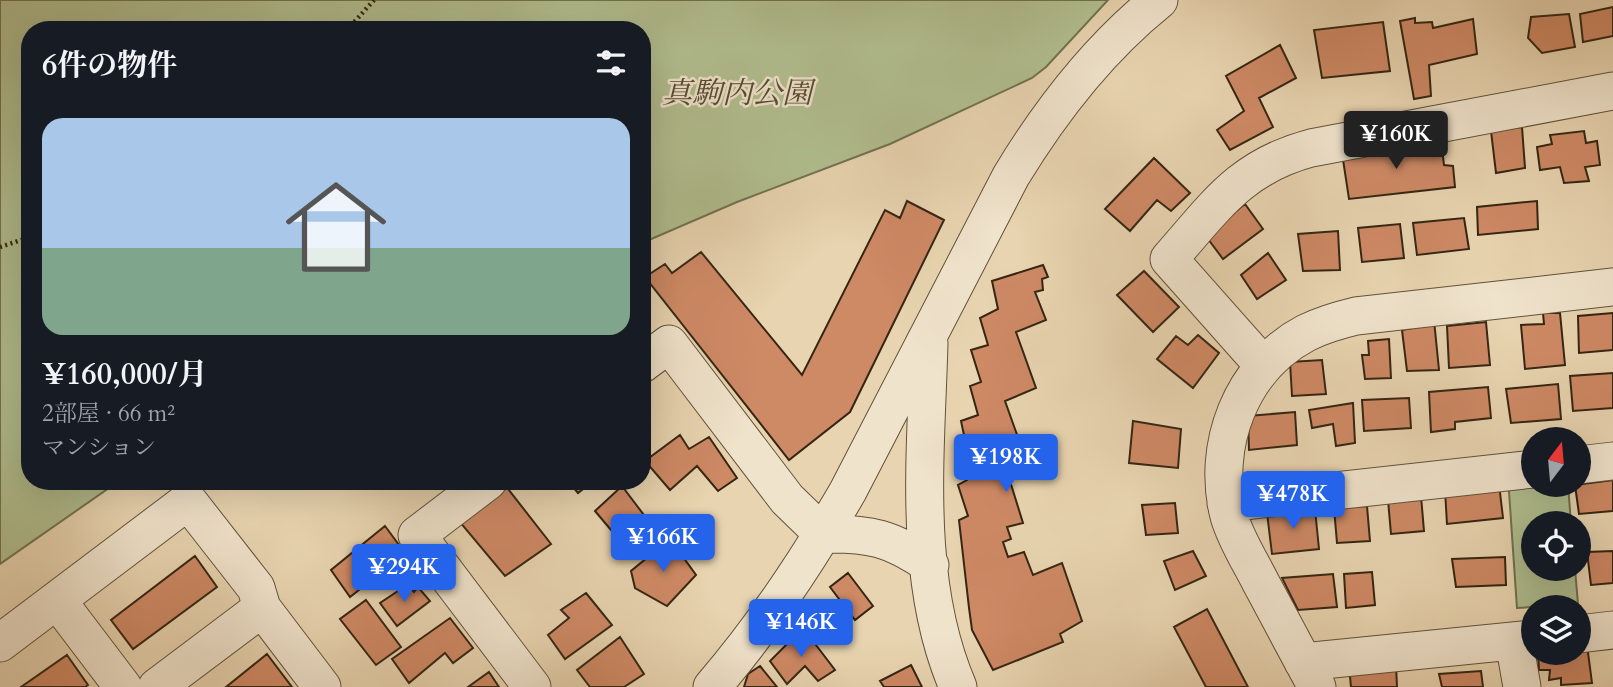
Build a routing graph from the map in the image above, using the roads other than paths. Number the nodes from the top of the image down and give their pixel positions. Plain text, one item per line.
1 (1159, 0) edge
2 (1613, 91) edge
3 (1613, 287) edge
4 (929, 335) junction
5 (651, 357) edge
6 (1264, 366) junction
7 (1613, 461) edge
8 (1591, 463) edge
9 (1521, 471) edge
10 (476, 490) edge
11 (1226, 503) junction
12 (823, 534) junction
13 (930, 565) junction
14 (57, 600) junction
15 (262, 608) junction
16 (1613, 630) edge
17 (1591, 633) edge
18 (1521, 640) edge
19 (0, 643) edge
20 (1522, 665) edge
21 (1310, 675) edge
22 (123, 687) edge
23 (157, 687) edge
24 (322, 687) edge
25 (532, 687) edge
26 (712, 687) edge
27 (958, 687) edge
28 (1522, 687) edge

1 - 4 street
2 - 6 street
3 - 6 street
4 - 12 street
4 - 13 street
5 - 12 street
6 - 11 street
7 - 8 street
9 - 11 street
10 - 25 street
11 - 21 street
12 - 13 street
12 - 26 street
13 - 27 street
14 - 15 street
14 - 19 street
14 - 22 street
15 - 23 street
15 - 24 street
16 - 17 street
18 - 21 street
20 - 28 street

